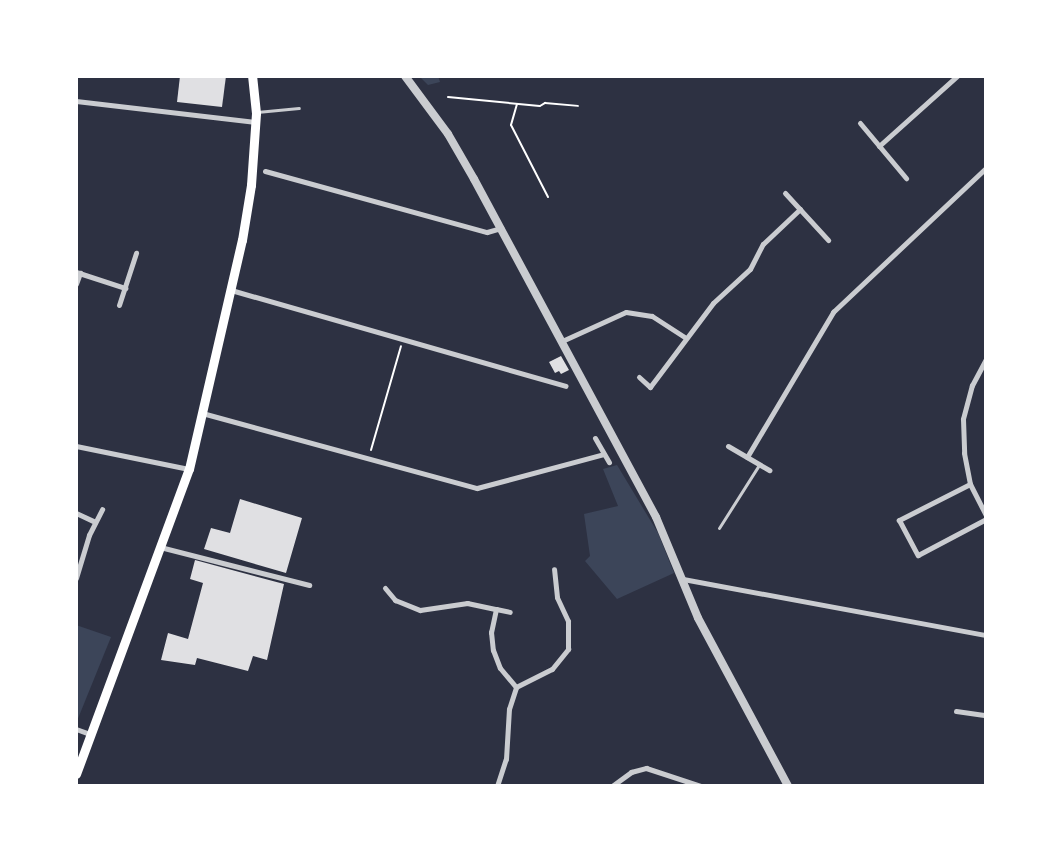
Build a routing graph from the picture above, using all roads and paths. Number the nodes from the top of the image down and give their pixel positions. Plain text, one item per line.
1 (252, 76) edge
2 (405, 76) edge
3 (957, 76) edge
4 (448, 97) dead end
5 (76, 101) edge
6 (517, 104) junction
7 (578, 106) dead end
8 (299, 108) dead end
9 (256, 117) junction
10 (860, 123) dead end
11 (879, 146) junction
12 (986, 168) edge
13 (266, 171) dead end
14 (906, 178) dead end
15 (785, 193) dead end
16 (548, 197) dead end
17 (800, 209) junction
18 (501, 228) junction
19 (828, 240) dead end
20 (136, 253) dead end
21 (78, 272) edge
22 (76, 284) edge
23 (125, 288) junction
24 (231, 290) junction
25 (119, 305) dead end
26 (686, 338) junction
27 (403, 339) junction
28 (562, 341) junction
29 (986, 359) edge
30 (639, 377) dead end
31 (566, 386) dead end
32 (202, 413) junction
33 (595, 438) dead end
34 (76, 446) edge
35 (728, 446) dead end
36 (604, 454) junction
37 (747, 457) junction
38 (368, 460) junction
39 (609, 462) dead end
40 (759, 465) junction
41 (189, 468) junction
42 (769, 470) dead end
43 (970, 484) junction
44 (102, 509) dead end
45 (76, 513) edge
46 (986, 515) edge
47 (986, 519) edge
48 (95, 522) junction
49 (720, 528) dead end
50 (160, 547) junction
51 (554, 569) dead end
52 (76, 578) edge
53 (684, 579) junction
54 (309, 585) dead end
55 (385, 588) dead end
56 (496, 609) junction
57 (510, 612) dead end
58 (986, 634) edge
59 (516, 686) junction
60 (956, 712) dead end
61 (986, 715) edge
62 (76, 729) edge
63 (90, 734) junction
64 (76, 774) edge
65 (497, 786) edge
66 (612, 786) edge
67 (701, 786) edge
68 (788, 786) edge

1 - 9 main road
2 - 18 street
3 - 11 street
4 - 6 path
5 - 9 street
6 - 7 path
6 - 16 path
8 - 9 lane
9 - 24 main road
10 - 11 street
11 - 14 street
12 - 37 street
13 - 18 street
15 - 17 street
17 - 19 street
17 - 26 street
18 - 28 street
20 - 23 street
21 - 22 street
21 - 23 street
23 - 25 street
24 - 27 street
24 - 32 main road
26 - 28 street
26 - 30 street
27 - 31 street
27 - 38 path
28 - 53 street
29 - 43 street
32 - 38 street
32 - 41 main road
33 - 36 street
34 - 41 street
35 - 37 street
36 - 38 street
36 - 39 street
37 - 40 street
40 - 42 street
40 - 49 lane
41 - 50 main road
43 - 46 street
43 - 47 street
44 - 48 street
45 - 48 street
48 - 52 street
50 - 54 street
50 - 63 main road
51 - 59 street
53 - 58 street
53 - 68 street
55 - 56 street
56 - 57 street
56 - 59 street
59 - 65 street
60 - 61 street
62 - 63 street
63 - 64 main road
66 - 67 street

